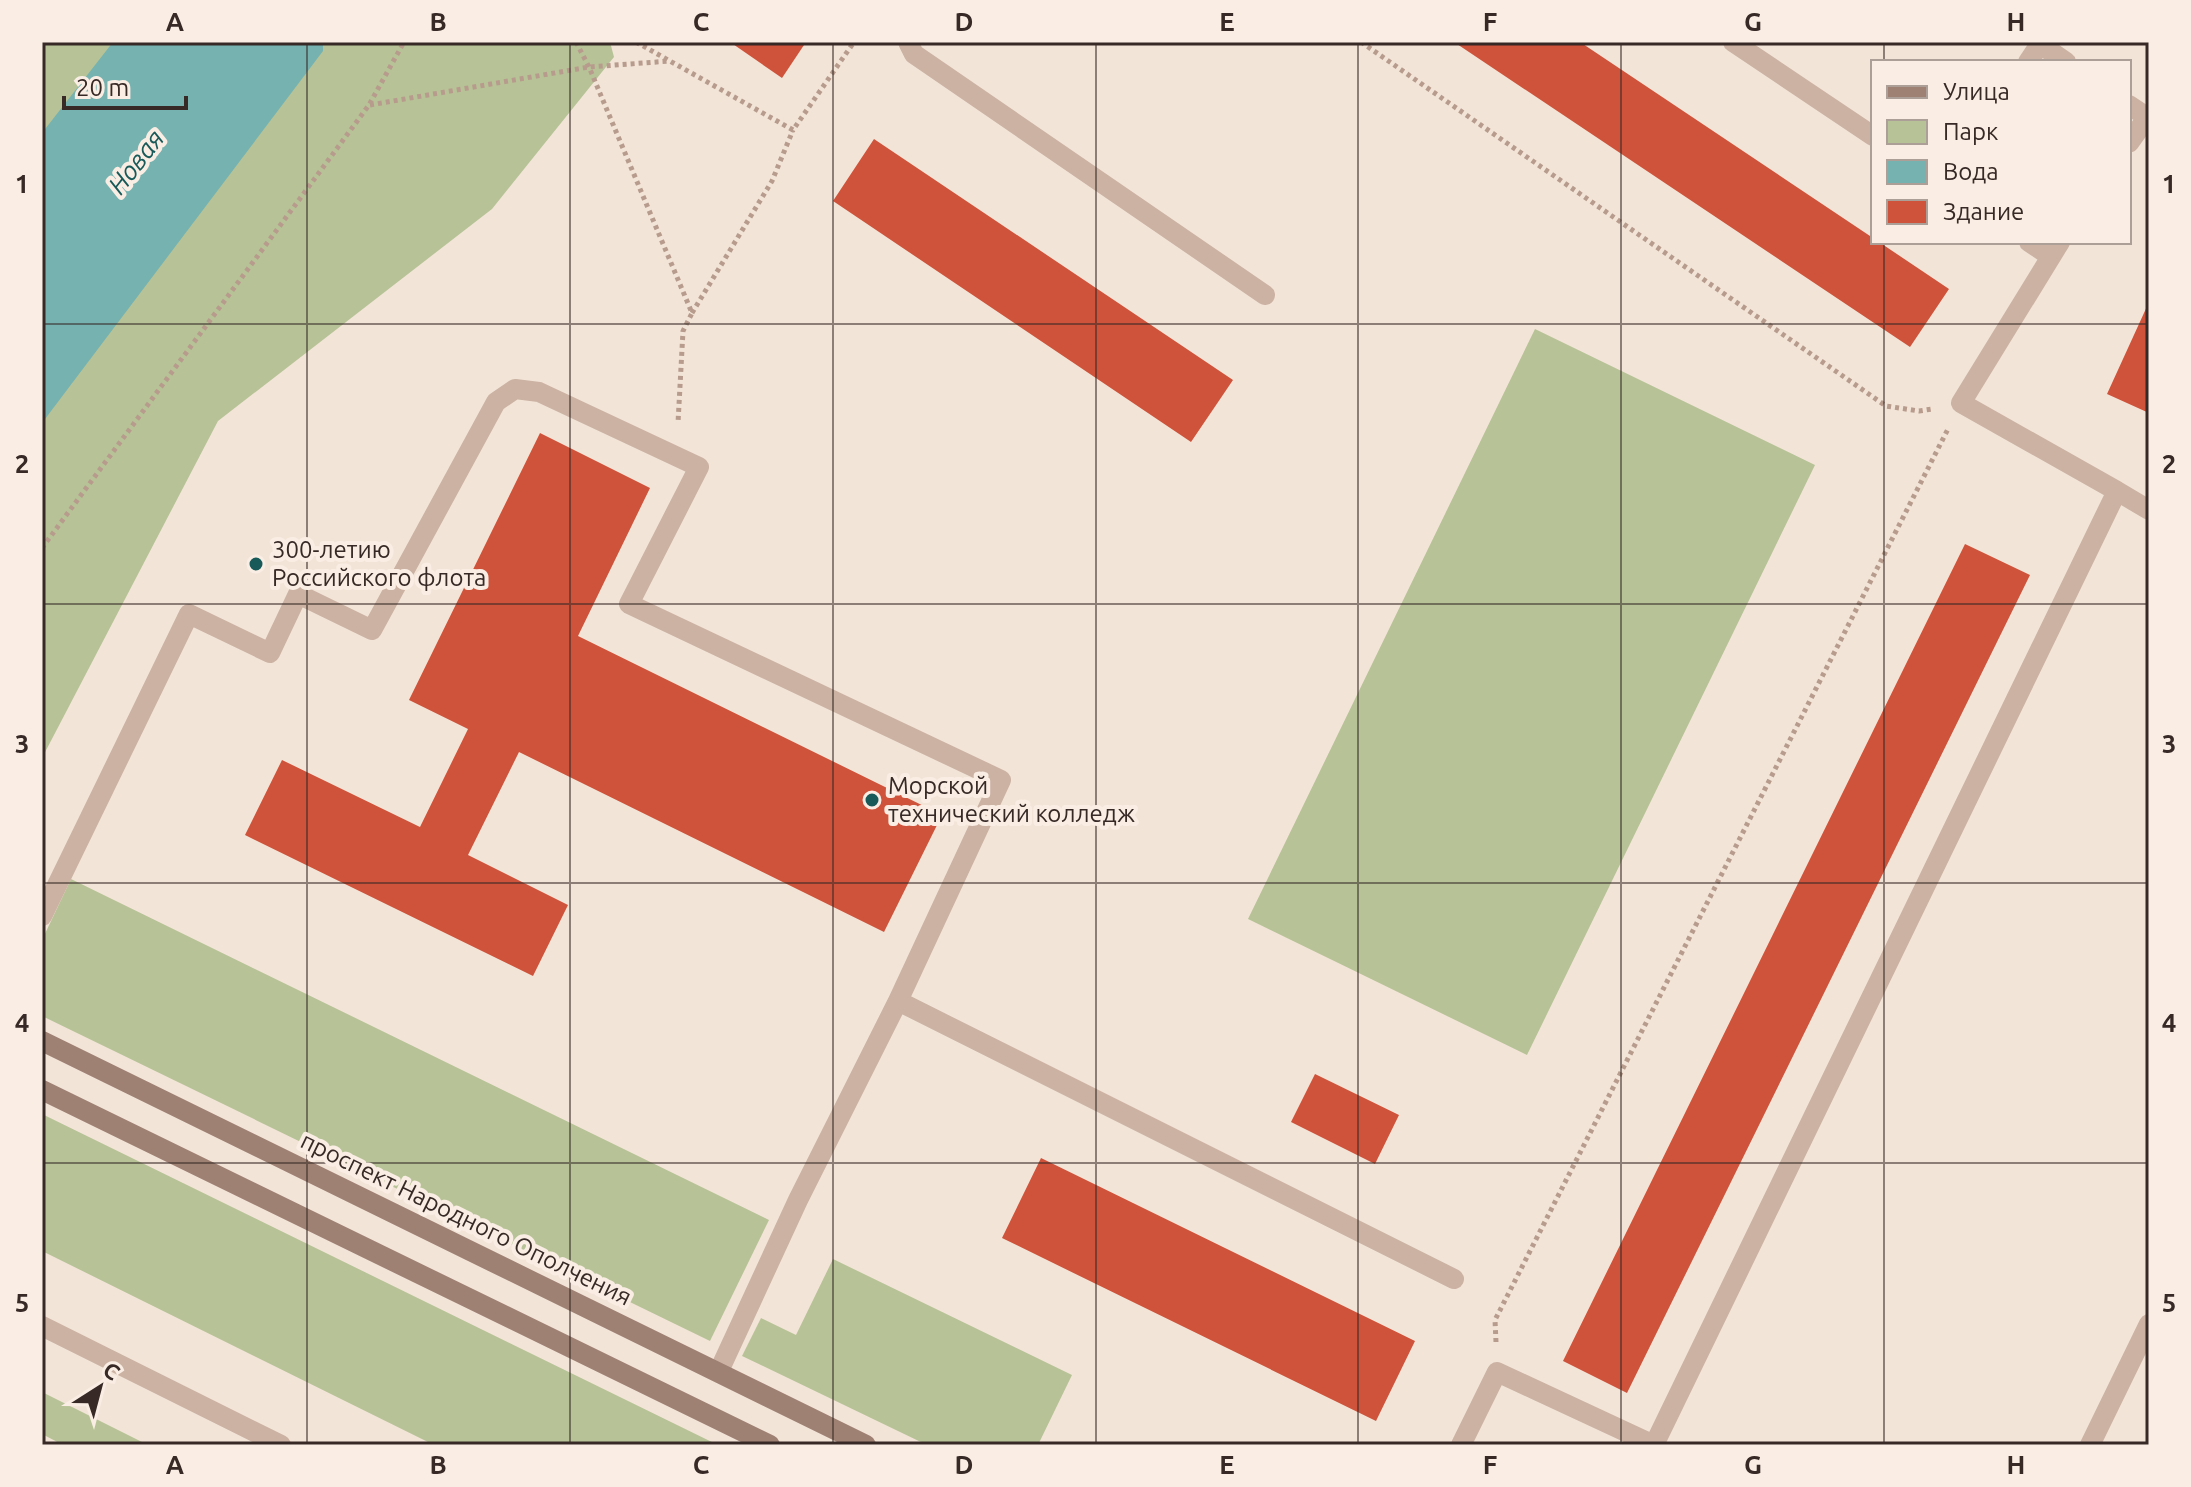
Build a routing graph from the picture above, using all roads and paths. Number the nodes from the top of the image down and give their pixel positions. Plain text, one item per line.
1 (404, 42) edge
2 (576, 42) edge
3 (636, 42) edge
4 (854, 42) edge
5 (908, 42) edge
6 (1361, 42) edge
7 (1733, 42) edge
8 (2029, 60) edge
9 (2063, 60) edge
10 (670, 61) junction
11 (589, 67) junction
12 (369, 105) junction
13 (2148, 116) edge
14 (793, 130) junction
15 (1871, 135) edge
16 (2131, 140) edge
17 (2055, 249) edge
18 (1265, 295) dead end
19 (692, 313) junction
20 (1961, 403) junction
21 (676, 456) junction
22 (2117, 491) junction
23 (2149, 510) edge
24 (42, 548) edge
25 (42, 916) edge
26 (898, 1001) junction
27 (42, 1041) edge
28 (42, 1090) edge
29 (1454, 1279) dead end
30 (1495, 1320) dead end
31 (2149, 1324) edge
32 (42, 1326) edge
33 (719, 1371) junction
34 (281, 1445) edge
35 (770, 1445) edge
36 (866, 1445) edge
37 (1461, 1445) edge
38 (1654, 1445) edge
39 (2090, 1445) edge

1 - 12 path
2 - 11 path
3 - 10 path
4 - 14 path
5 - 18 lane
6 - 20 path
7 - 15 lane
8 - 9 lane
10 - 11 path
10 - 14 path
11 - 12 path
11 - 19 path
12 - 24 path
13 - 16 lane
14 - 19 path
17 - 20 lane
19 - 21 path
20 - 22 lane
20 - 30 path
21 - 25 lane
21 - 26 lane
22 - 23 lane
22 - 38 lane
26 - 29 lane
26 - 33 lane
27 - 33 main road, проспект Народного Ополчения
28 - 35 main road
31 - 39 lane
32 - 34 lane
33 - 36 main road, проспект Народного Ополчения
37 - 38 lane

